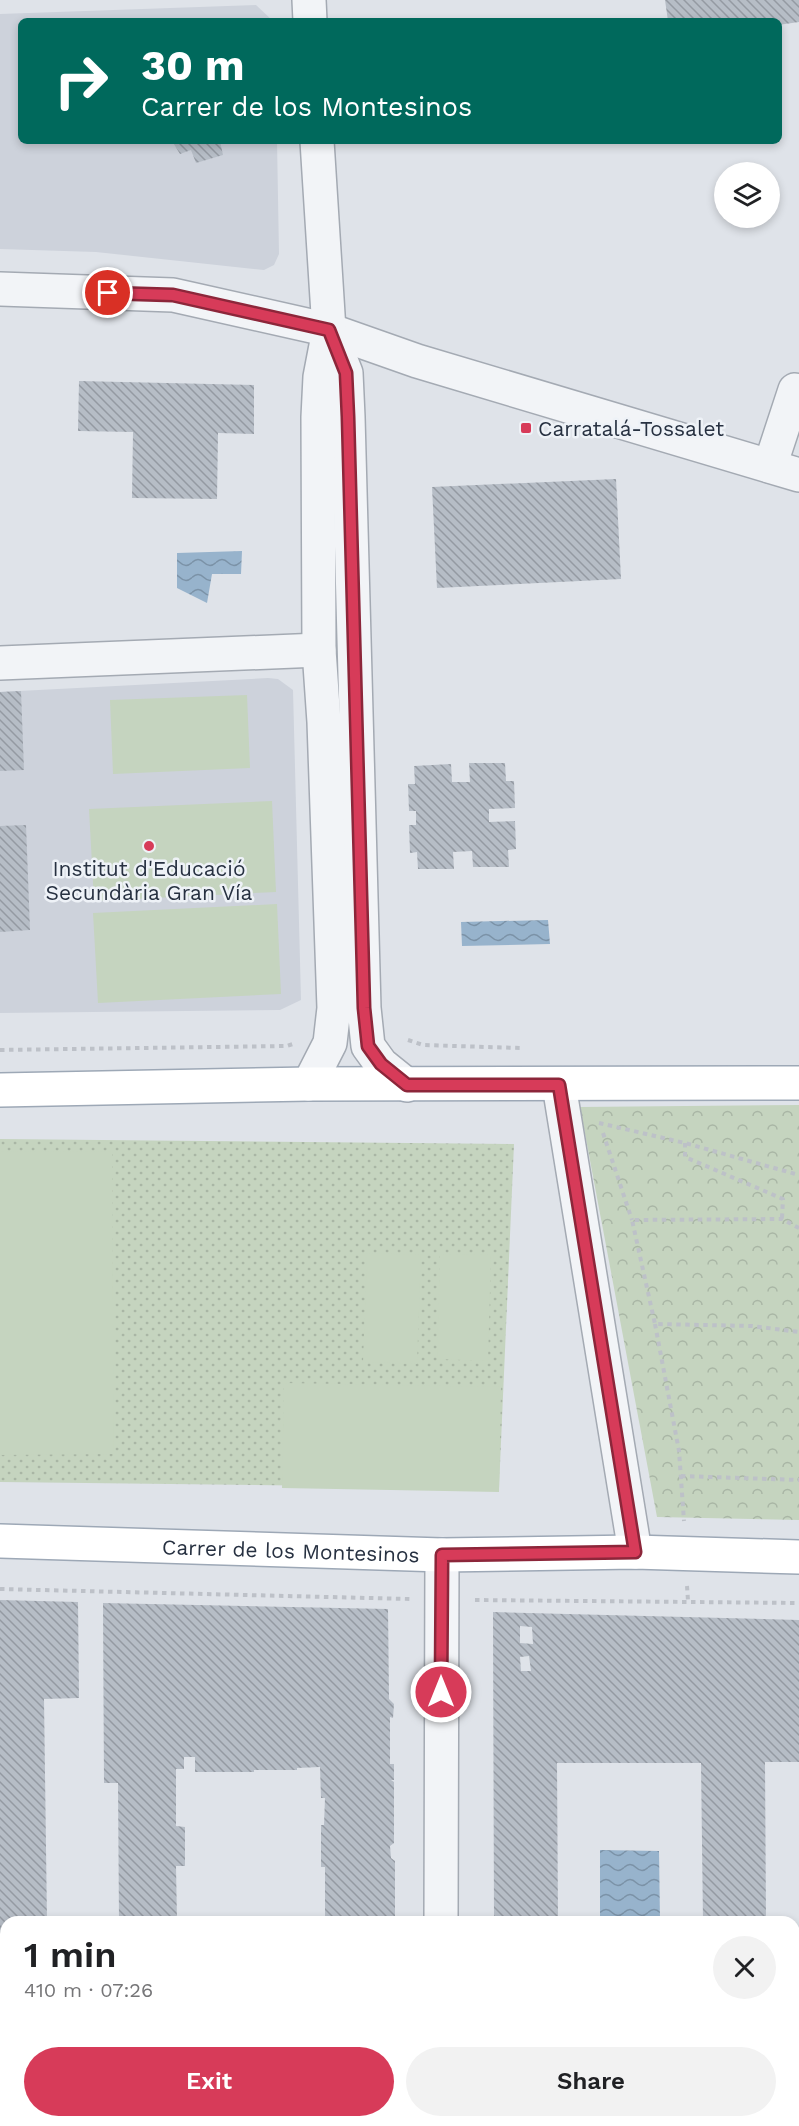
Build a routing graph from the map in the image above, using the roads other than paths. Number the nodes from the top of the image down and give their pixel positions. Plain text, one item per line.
1 (309, 0) edge
2 (310, 18) edge
3 (317, 144) edge
4 (0, 289) edge
5 (329, 330) junction
6 (795, 390) dead end
7 (784, 470) edge
8 (319, 650) junction
9 (0, 663) edge
10 (799, 1083) edge
11 (309, 1084) junction
12 (407, 1085) junction
13 (559, 1085) junction
14 (0, 1090) edge
15 (0, 1541) edge
16 (635, 1552) junction
17 (442, 1555) junction
18 (799, 1557) edge
19 (441, 1916) edge

1 - 2 street
3 - 5 street
4 - 5 street
5 - 7 street
5 - 8 street
5 - 12 street
6 - 7 street
8 - 9 street
8 - 11 street
10 - 13 main road
11 - 12 main road
11 - 14 main road
12 - 13 main road
13 - 16 street
15 - 17 main road, Carrer de los Montesinos
16 - 17 main road, Carrer de los Montesinos
16 - 18 main road, Carrer de los Montesinos
17 - 19 street

